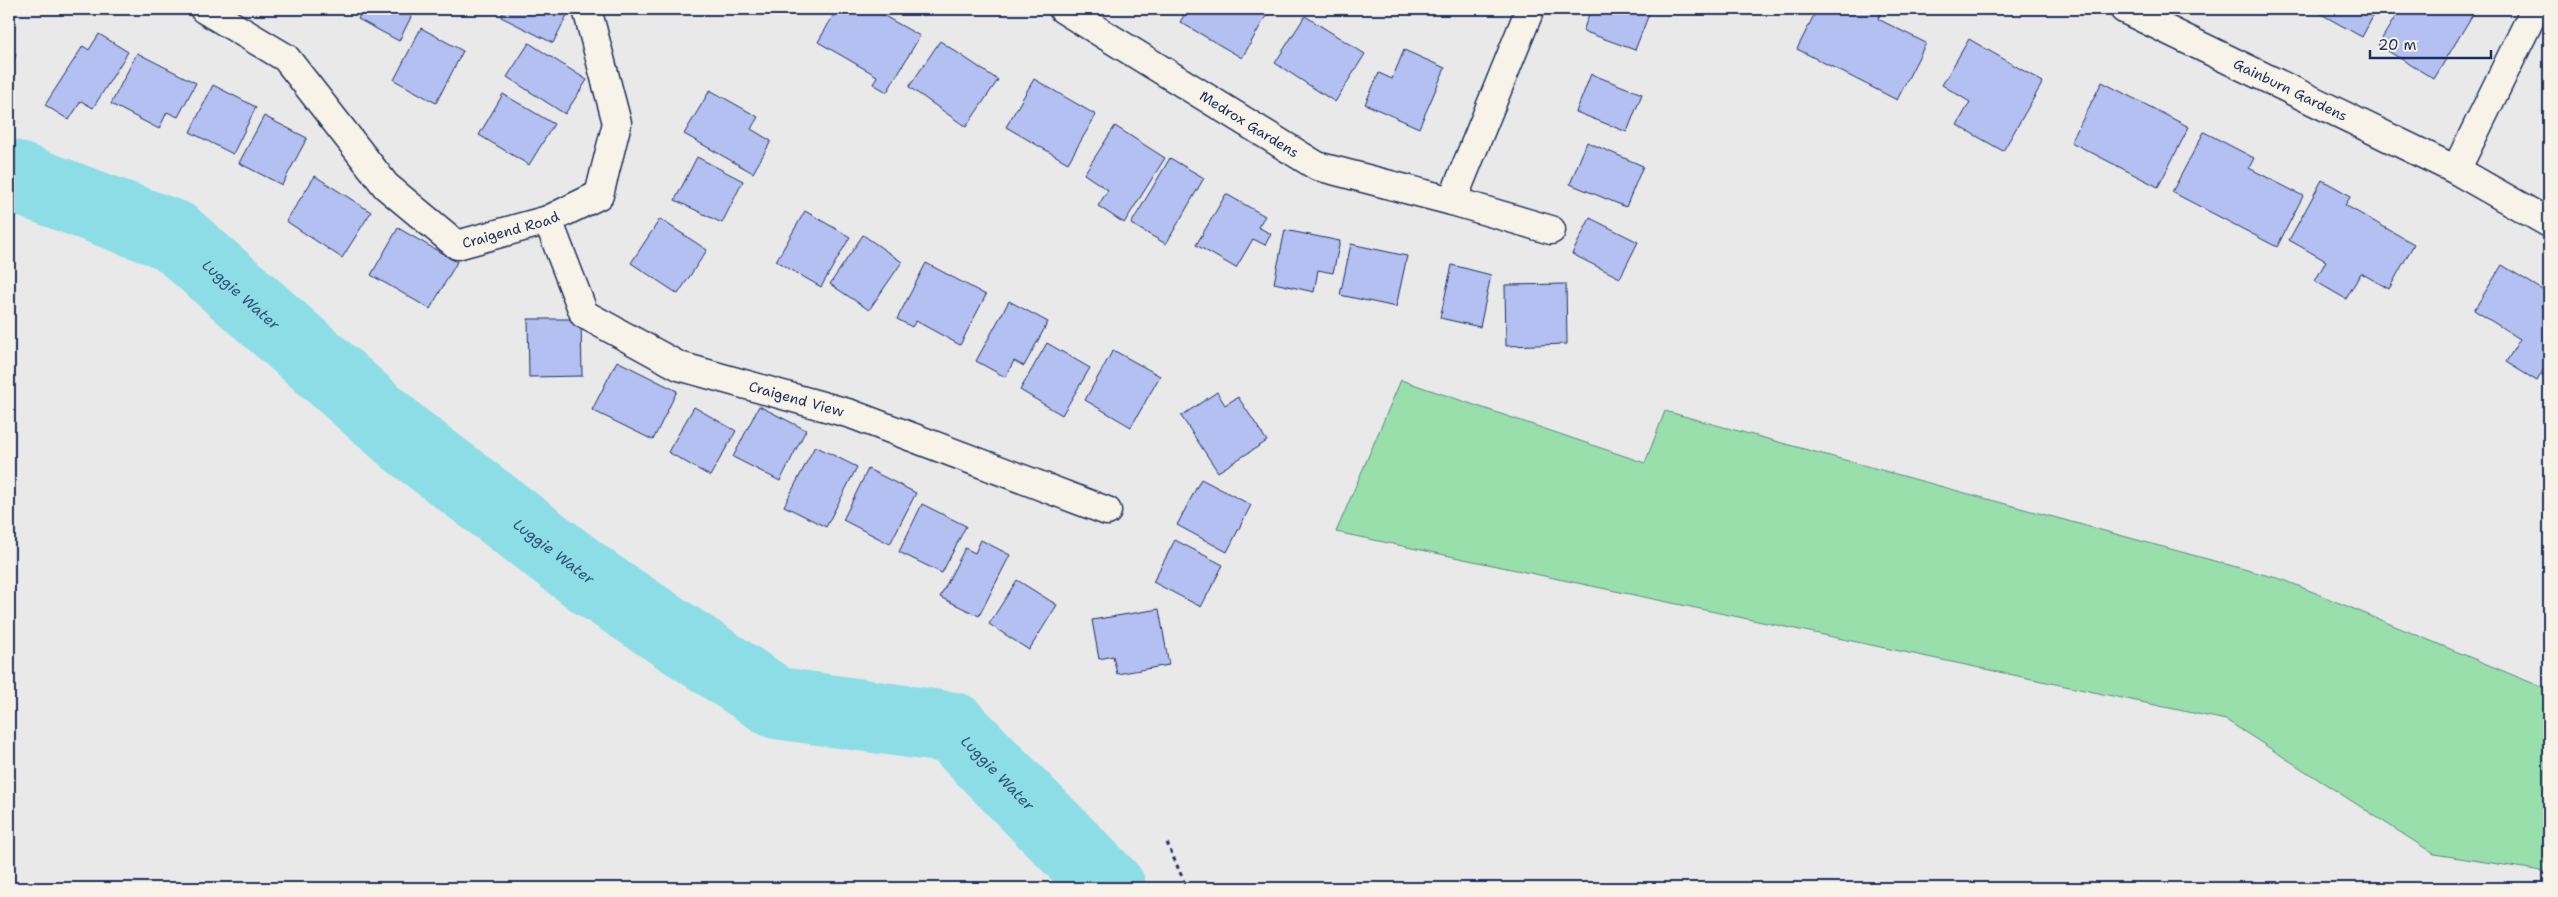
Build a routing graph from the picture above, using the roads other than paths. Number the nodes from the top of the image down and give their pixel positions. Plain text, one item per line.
1 (204, 9) edge
2 (587, 9) edge
3 (1063, 9) edge
4 (1530, 9) edge
5 (2124, 9) edge
6 (2536, 9) edge
7 (2456, 170) junction
8 (1452, 201) junction
9 (548, 220) junction
10 (2549, 223) edge
11 (1551, 230) dead end
12 (1107, 512) dead end

1 - 9 street, Craigend Road
2 - 9 street, Craigend Road
3 - 8 street, Medrox Gardens
4 - 8 street
5 - 7 street, Gainburn Gardens
6 - 7 street
7 - 10 street, Gainburn Gardens
8 - 11 street, Medrox Gardens
9 - 12 street, Craigend View

